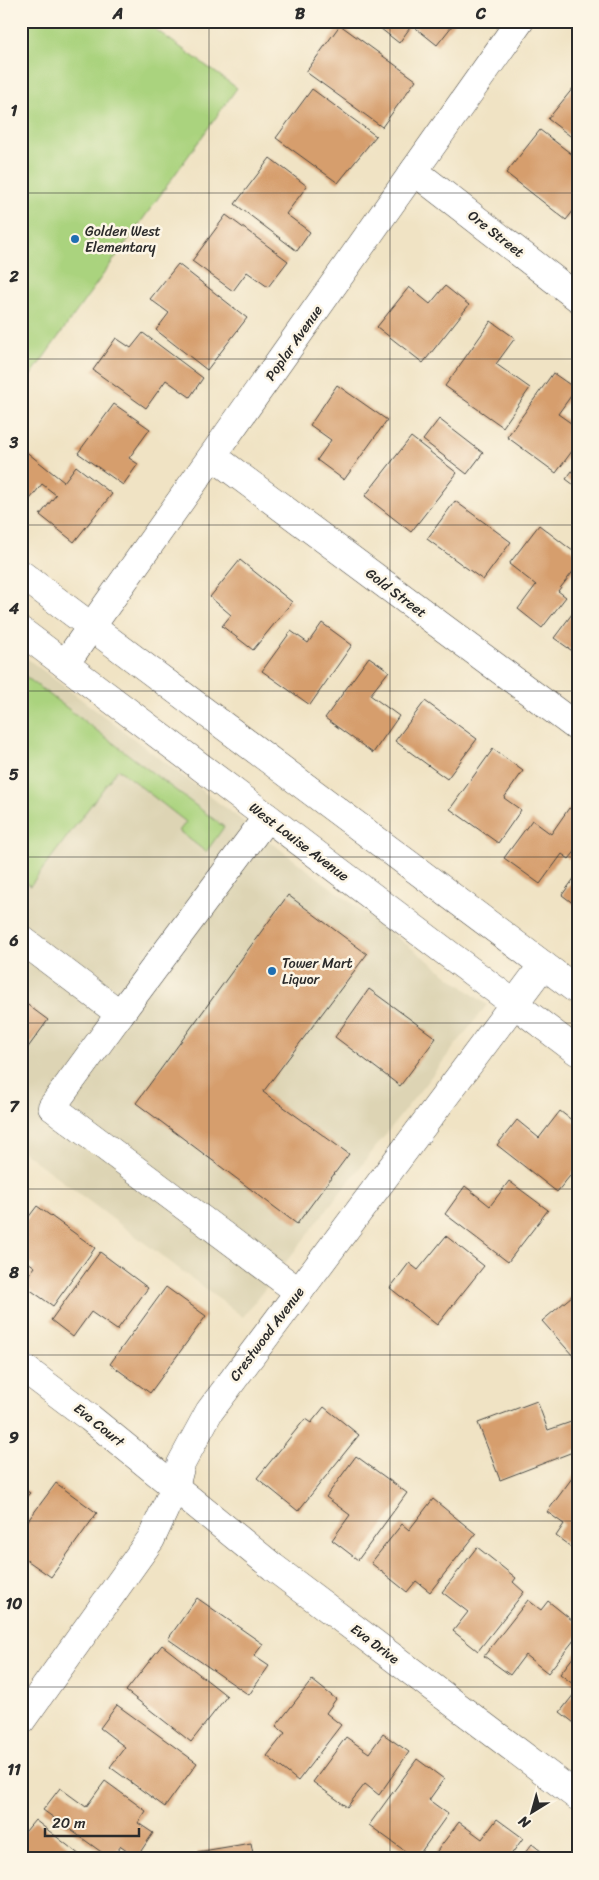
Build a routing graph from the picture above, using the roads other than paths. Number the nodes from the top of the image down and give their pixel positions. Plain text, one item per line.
1 (520, 21) edge
2 (414, 171) junction
3 (578, 298) edge
4 (214, 457) junction
5 (21, 574) edge
6 (92, 628) junction
7 (21, 631) edge
8 (65, 664) junction
9 (578, 728) edge
10 (267, 818) junction
11 (21, 939) edge
12 (543, 965) junction
13 (578, 992) edge
14 (514, 1003) junction
15 (120, 1014) junction
16 (578, 1052) edge
17 (299, 1292) junction
18 (21, 1366) edge
19 (175, 1487) junction
20 (21, 1721) edge
21 (578, 1797) edge

1 - 2 street, Poplar Avenue
2 - 3 street, Ore Street
2 - 4 street, Poplar Avenue
4 - 6 street, Poplar Avenue
4 - 9 street, Gold Street
5 - 6 street
6 - 8 street, Poplar Avenue
6 - 12 street
7 - 8 street, West Louise Avenue
8 - 10 street, West Louise Avenue
10 - 14 street, West Louise Avenue
10 - 15 street
11 - 15 street
12 - 13 street
12 - 14 street, Crestwood Avenue
14 - 16 street, West Louise Avenue
14 - 17 street, Crestwood Avenue
15 - 17 street
17 - 19 street, Crestwood Avenue
18 - 19 street, Eva Court
19 - 20 street, Crestwood Avenue
19 - 21 street, Eva Drive

